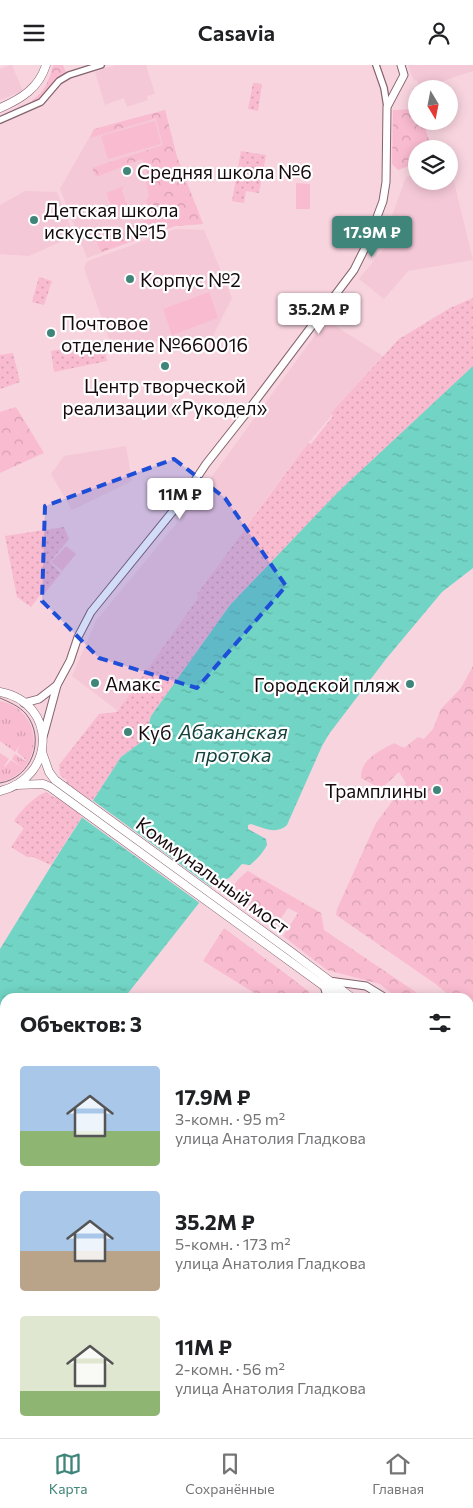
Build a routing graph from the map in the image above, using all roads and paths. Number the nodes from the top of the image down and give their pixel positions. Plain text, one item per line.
1 (46, 65) edge
2 (101, 65) edge
3 (376, 65) edge
4 (401, 65) edge
5 (387, 107) junction
6 (0, 108) edge
7 (0, 120) edge
8 (57, 685) junction
9 (2, 691) edge
10 (24, 703) junction
11 (43, 737) junction
12 (42, 752) junction
13 (53, 784) junction
14 (16, 785) junction
15 (0, 791) edge
16 (326, 983) junction
17 (327, 993) edge
18 (335, 993) edge
19 (344, 993) edge
20 (377, 993) edge

1 - 6 highway
2 - 7 street
3 - 5 street
4 - 5 main road
5 - 8 main road
8 - 10 main road
8 - 11 main road
9 - 10 highway
10 - 11 highway
11 - 12 highway
12 - 13 highway
12 - 14 highway
13 - 14 highway
13 - 16 highway, Коммунальный мост
13 - 16 highway, Коммунальный мост
14 - 15 highway
16 - 17 main road
16 - 18 highway, Коммунальный мост
16 - 19 highway, Коммунальный мост
16 - 20 main road

